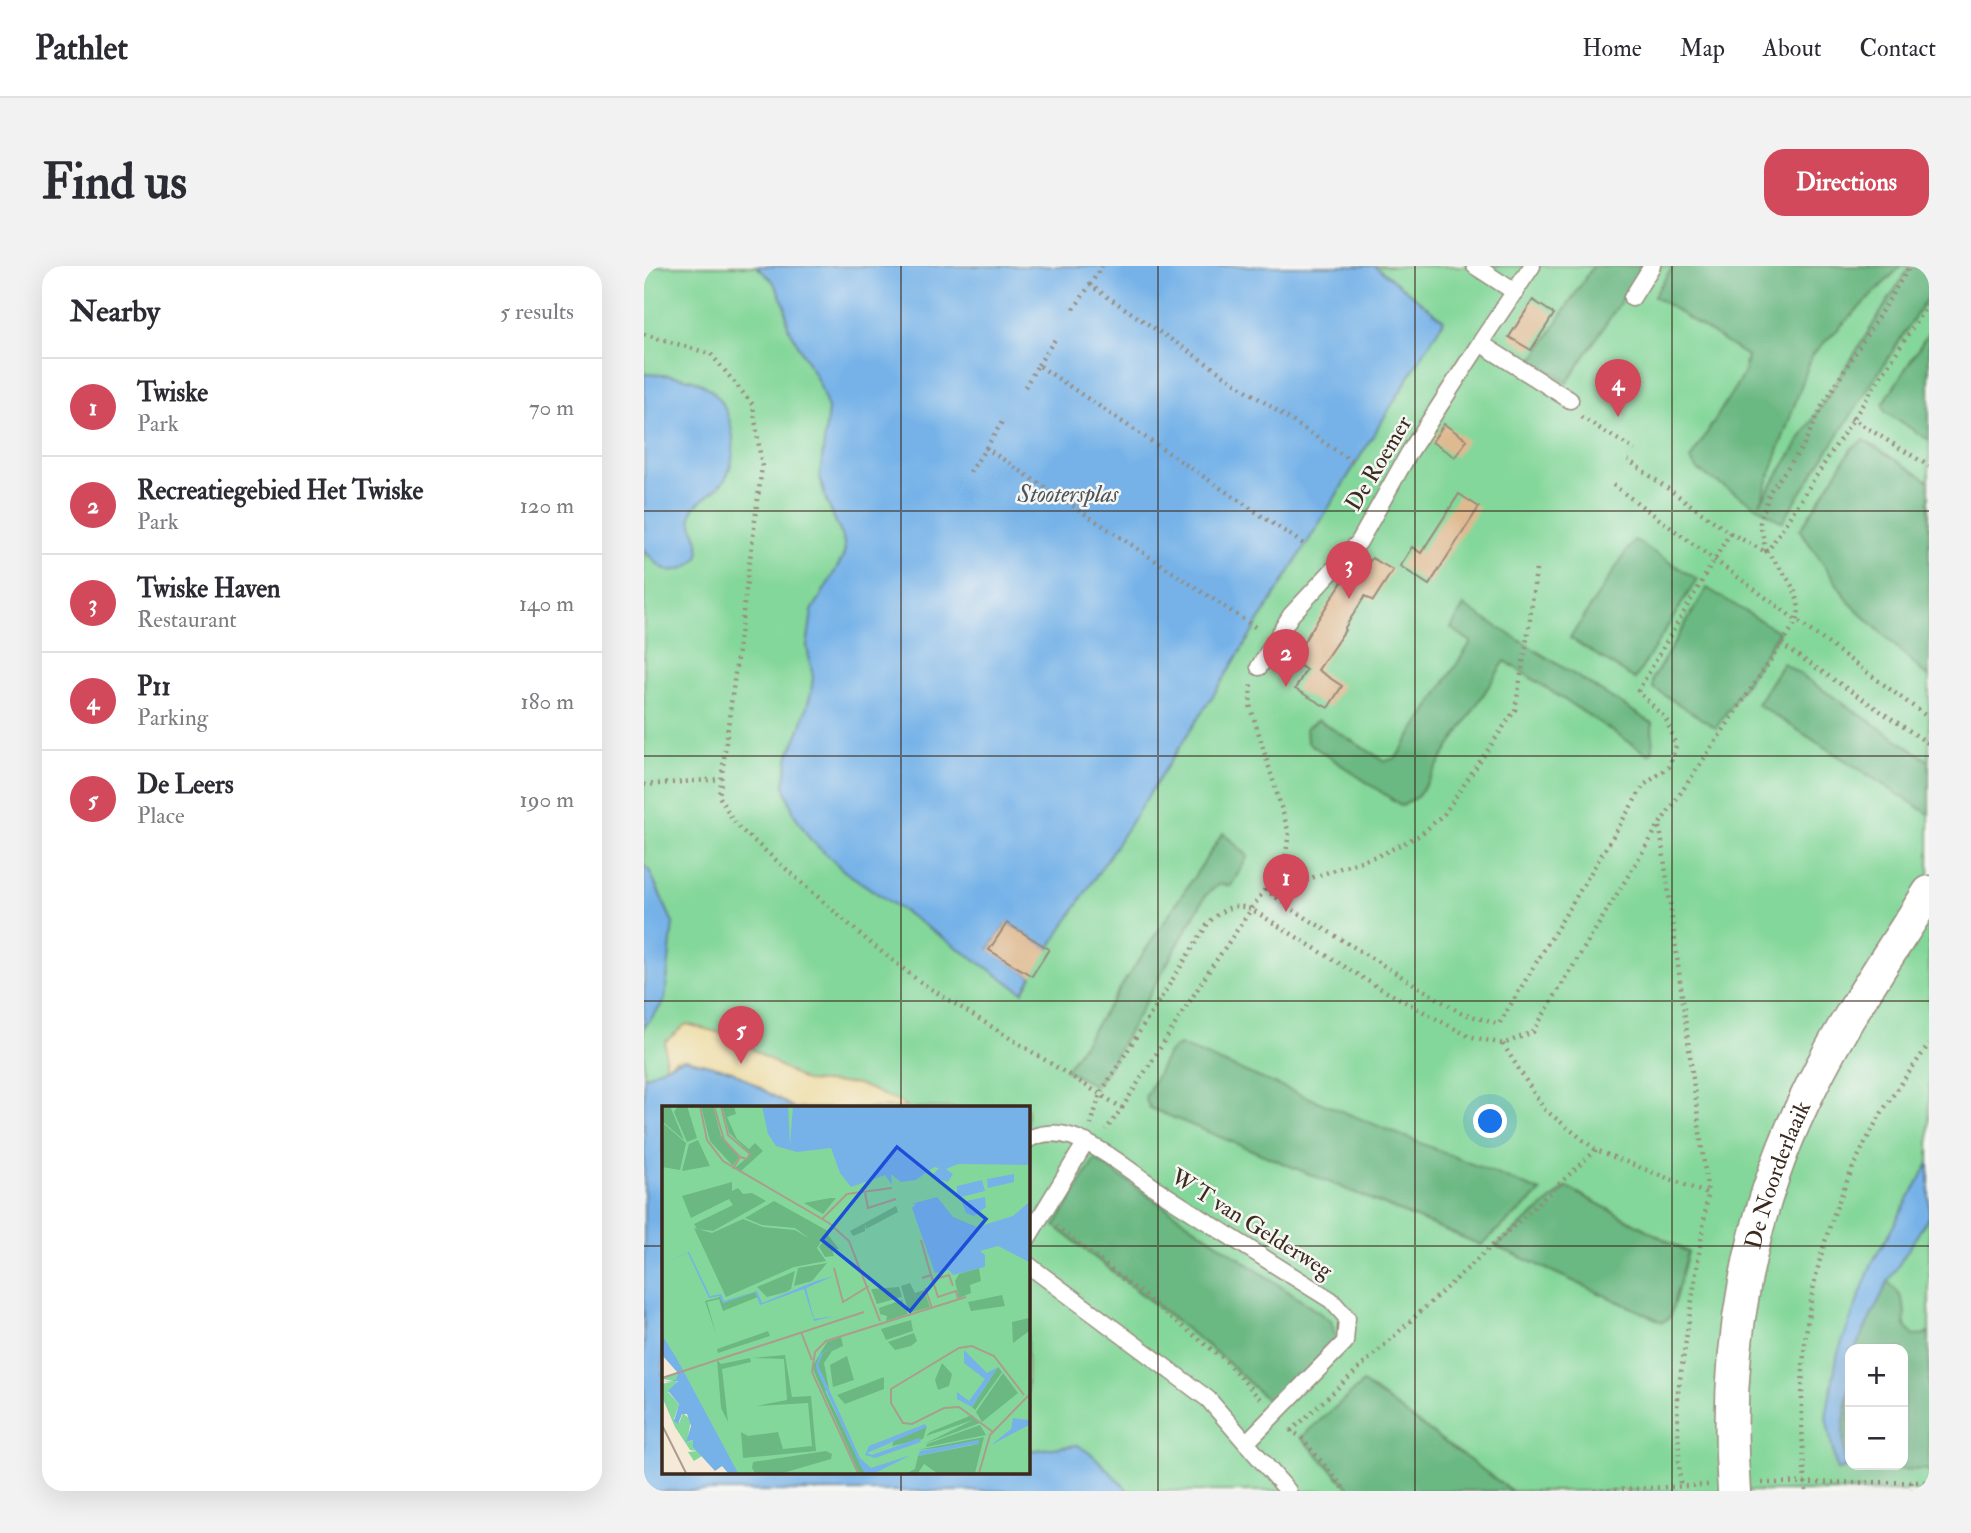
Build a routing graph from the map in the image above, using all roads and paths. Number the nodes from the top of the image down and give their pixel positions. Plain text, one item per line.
1 (1102, 266) edge
2 (1475, 266) edge
3 (1532, 266) edge
4 (1653, 266) edge
5 (1910, 266) edge
6 (1090, 285) junction
7 (1515, 292) junction
8 (1632, 298) dead end
9 (1929, 302) edge
10 (1074, 309) dead end
11 (644, 334) edge
12 (1056, 338) dead end
13 (1480, 343) junction
14 (1038, 366) junction
15 (1025, 387) dead end
16 (1573, 407) joint
17 (1852, 418) junction
18 (1002, 422) dead end
19 (985, 448) junction
20 (1635, 450) dead end
21 (1628, 460) dead end
22 (1356, 464) dead end
23 (1929, 466) edge
24 (970, 472) dead end
25 (1613, 485) dead end
26 (1730, 533) junction
27 (1305, 545) dead end
28 (1767, 552) junction
29 (1713, 560) junction
30 (1536, 569) dead end
31 (1797, 621) junction
32 (1255, 627) dead end
33 (1781, 644) junction
34 (1259, 667) joint
35 (1929, 718) edge
36 (1929, 744) edge
37 (721, 779) junction
38 (644, 785) edge
39 (1659, 825) junction
40 (1265, 889) junction
41 (1929, 892) edge
42 (1275, 896) junction
43 (1251, 909) junction
44 (1503, 1044) junction
45 (1929, 1044) edge
46 (1100, 1094) junction
47 (1122, 1108) junction
48 (1029, 1139) edge
49 (1090, 1144) junction
50 (1596, 1150) junction
51 (1708, 1194) junction
52 (1041, 1216) junction
53 (1029, 1236) edge
54 (1029, 1265) edge
55 (1275, 1414) junction
56 (1291, 1431) junction
57 (1246, 1443) junction
58 (1805, 1482) junction
59 (1912, 1482) junction
60 (1929, 1482) edge
61 (1288, 1491) edge
62 (1346, 1491) edge
63 (1594, 1491) edge
64 (1734, 1491) edge
65 (1806, 1491) edge
66 (1912, 1491) edge

1 - 6 path
2 - 7 lane
3 - 7 lane, De Roemer
4 - 8 lane
5 - 28 path
6 - 10 path
6 - 22 path
7 - 13 lane, De Roemer
9 - 17 path
11 - 37 path
12 - 14 path
13 - 16 lane
13 - 34 lane, De Roemer
14 - 15 path
14 - 27 path
16 - 20 path
17 - 23 path
17 - 28 path
18 - 19 path
19 - 24 path
19 - 32 path
21 - 26 path
25 - 29 path
26 - 28 path
26 - 29 path
28 - 31 path
29 - 31 path
29 - 42 path
30 - 42 path
31 - 33 path
31 - 35 path
33 - 36 path
33 - 39 path
34 - 40 path
37 - 38 path
37 - 46 path
39 - 44 path
39 - 51 path
40 - 42 path
40 - 43 path
41 - 64 street, De Noorderlaaik
43 - 44 path
43 - 46 path
43 - 47 path
44 - 50 path
45 - 58 path
46 - 47 path
46 - 49 path
47 - 49 path
48 - 49 lane, W T van Gelderweg
49 - 52 lane
49 - 55 lane, W T van Gelderweg
50 - 51 path
50 - 56 path
51 - 63 path
52 - 53 lane
52 - 55 path
54 - 57 lane
55 - 56 path
55 - 57 lane, W T van Gelderweg
56 - 62 path
57 - 61 lane
58 - 59 path
58 - 65 path
59 - 60 path
59 - 66 path

